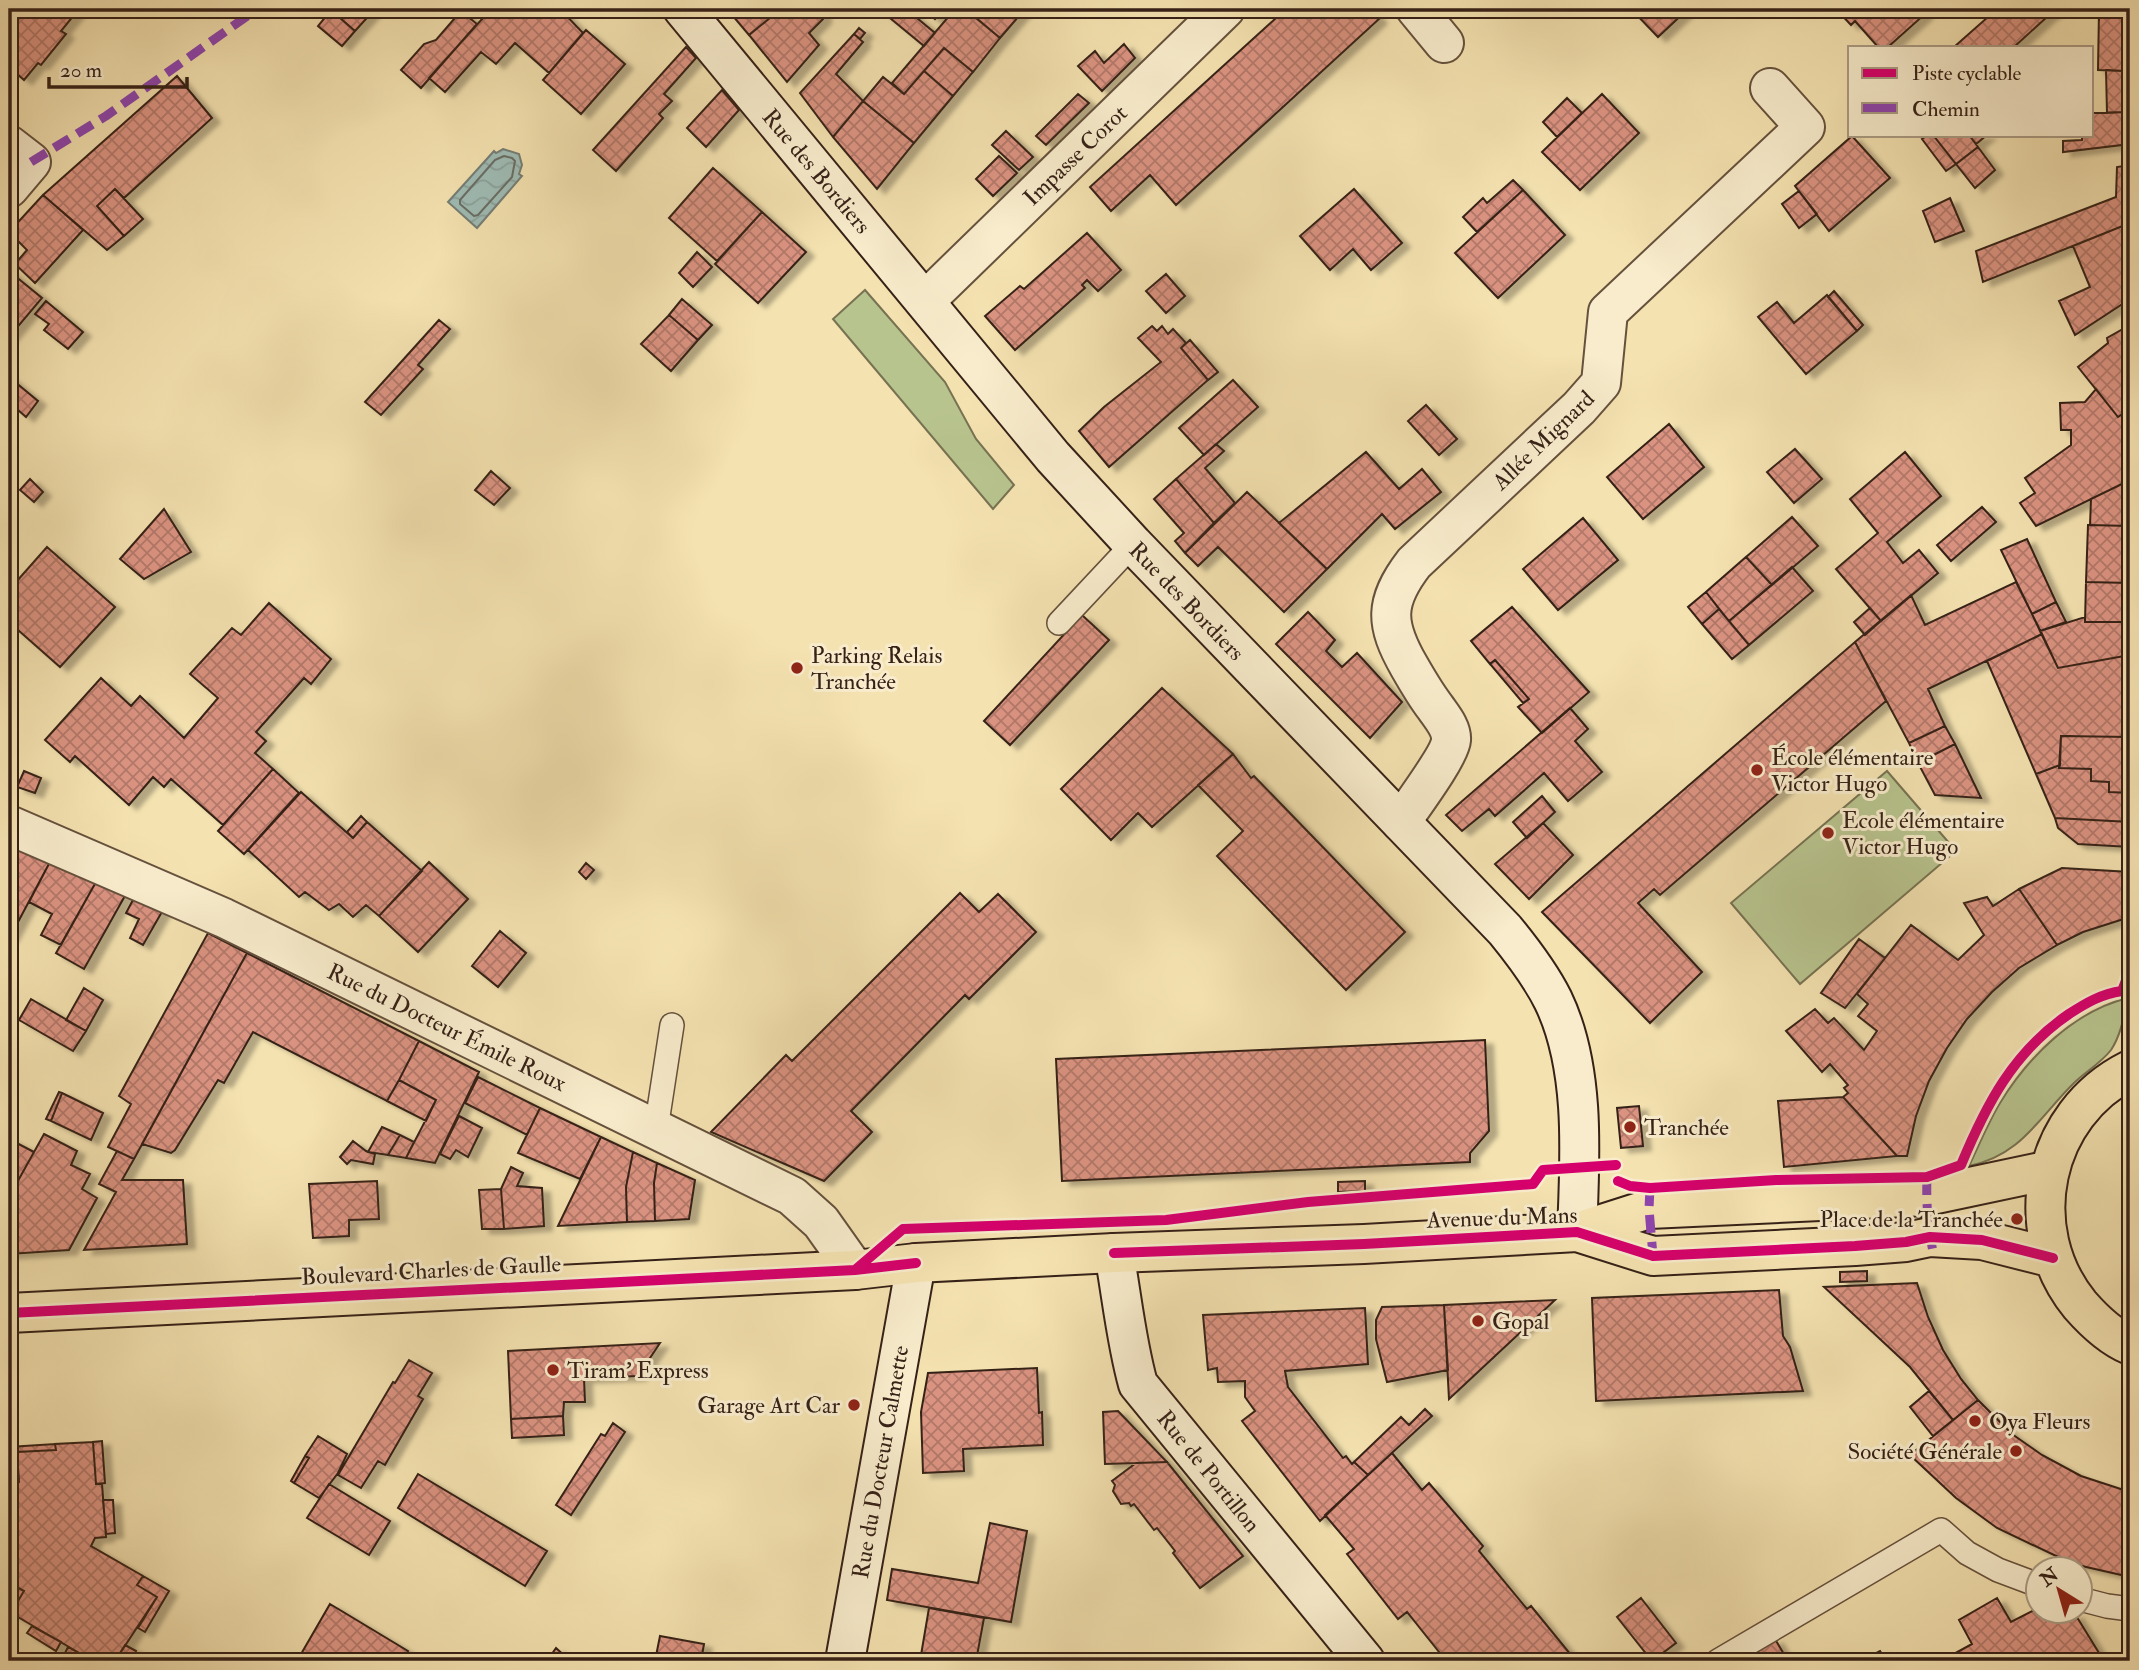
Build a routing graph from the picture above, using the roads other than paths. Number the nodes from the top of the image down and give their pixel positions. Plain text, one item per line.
1 (683, 9) edge
2 (1225, 9) edge
3 (1416, 9) edge
4 (1444, 43) dead end
5 (1770, 88) dead end
6 (925, 301) junction
7 (1133, 544) junction
8 (1059, 623) dead end
9 (1401, 822) junction
10 (9, 825) edge
11 (672, 1024) dead end
12 (2129, 1069) edge
13 (656, 1129) junction
14 (2050, 1170) junction
15 (1577, 1232) junction
16 (1114, 1253) junction
17 (2053, 1258) junction
18 (916, 1263) junction
19 (855, 1270) junction
20 (9, 1313) edge
21 (2130, 1345) edge
22 (2024, 1580) edge
23 (2094, 1603) edge
24 (2130, 1609) edge
25 (845, 1661) edge
26 (1365, 1661) edge
27 (1718, 1661) edge

1 - 6 street, Rue des Bordiers
2 - 6 street, Impasse Corot
3 - 4 street
5 - 9 street, Allée Mignard
6 - 7 street, Rue des Bordiers
7 - 8 lane
7 - 9 street, Rue des Bordiers
9 - 15 street, Rue des Bordiers
10 - 13 street, Rue du Docteur Émile Roux
11 - 13 lane
12 - 14 main road
13 - 19 street, Rue du Docteur Émile Roux
14 - 15 main road, Avenue du Mans
14 - 17 main road
15 - 16 main road, Avenue du Mans
15 - 17 main road, Avenue du Mans
16 - 18 main road, Avenue du Mans
16 - 26 street, Rue de Portillon
17 - 21 main road
18 - 19 main road, Avenue du Mans
18 - 25 street, Rue du Docteur Calmette
19 - 20 main road, Boulevard Charles de Gaulle
22 - 27 lane
23 - 24 lane

